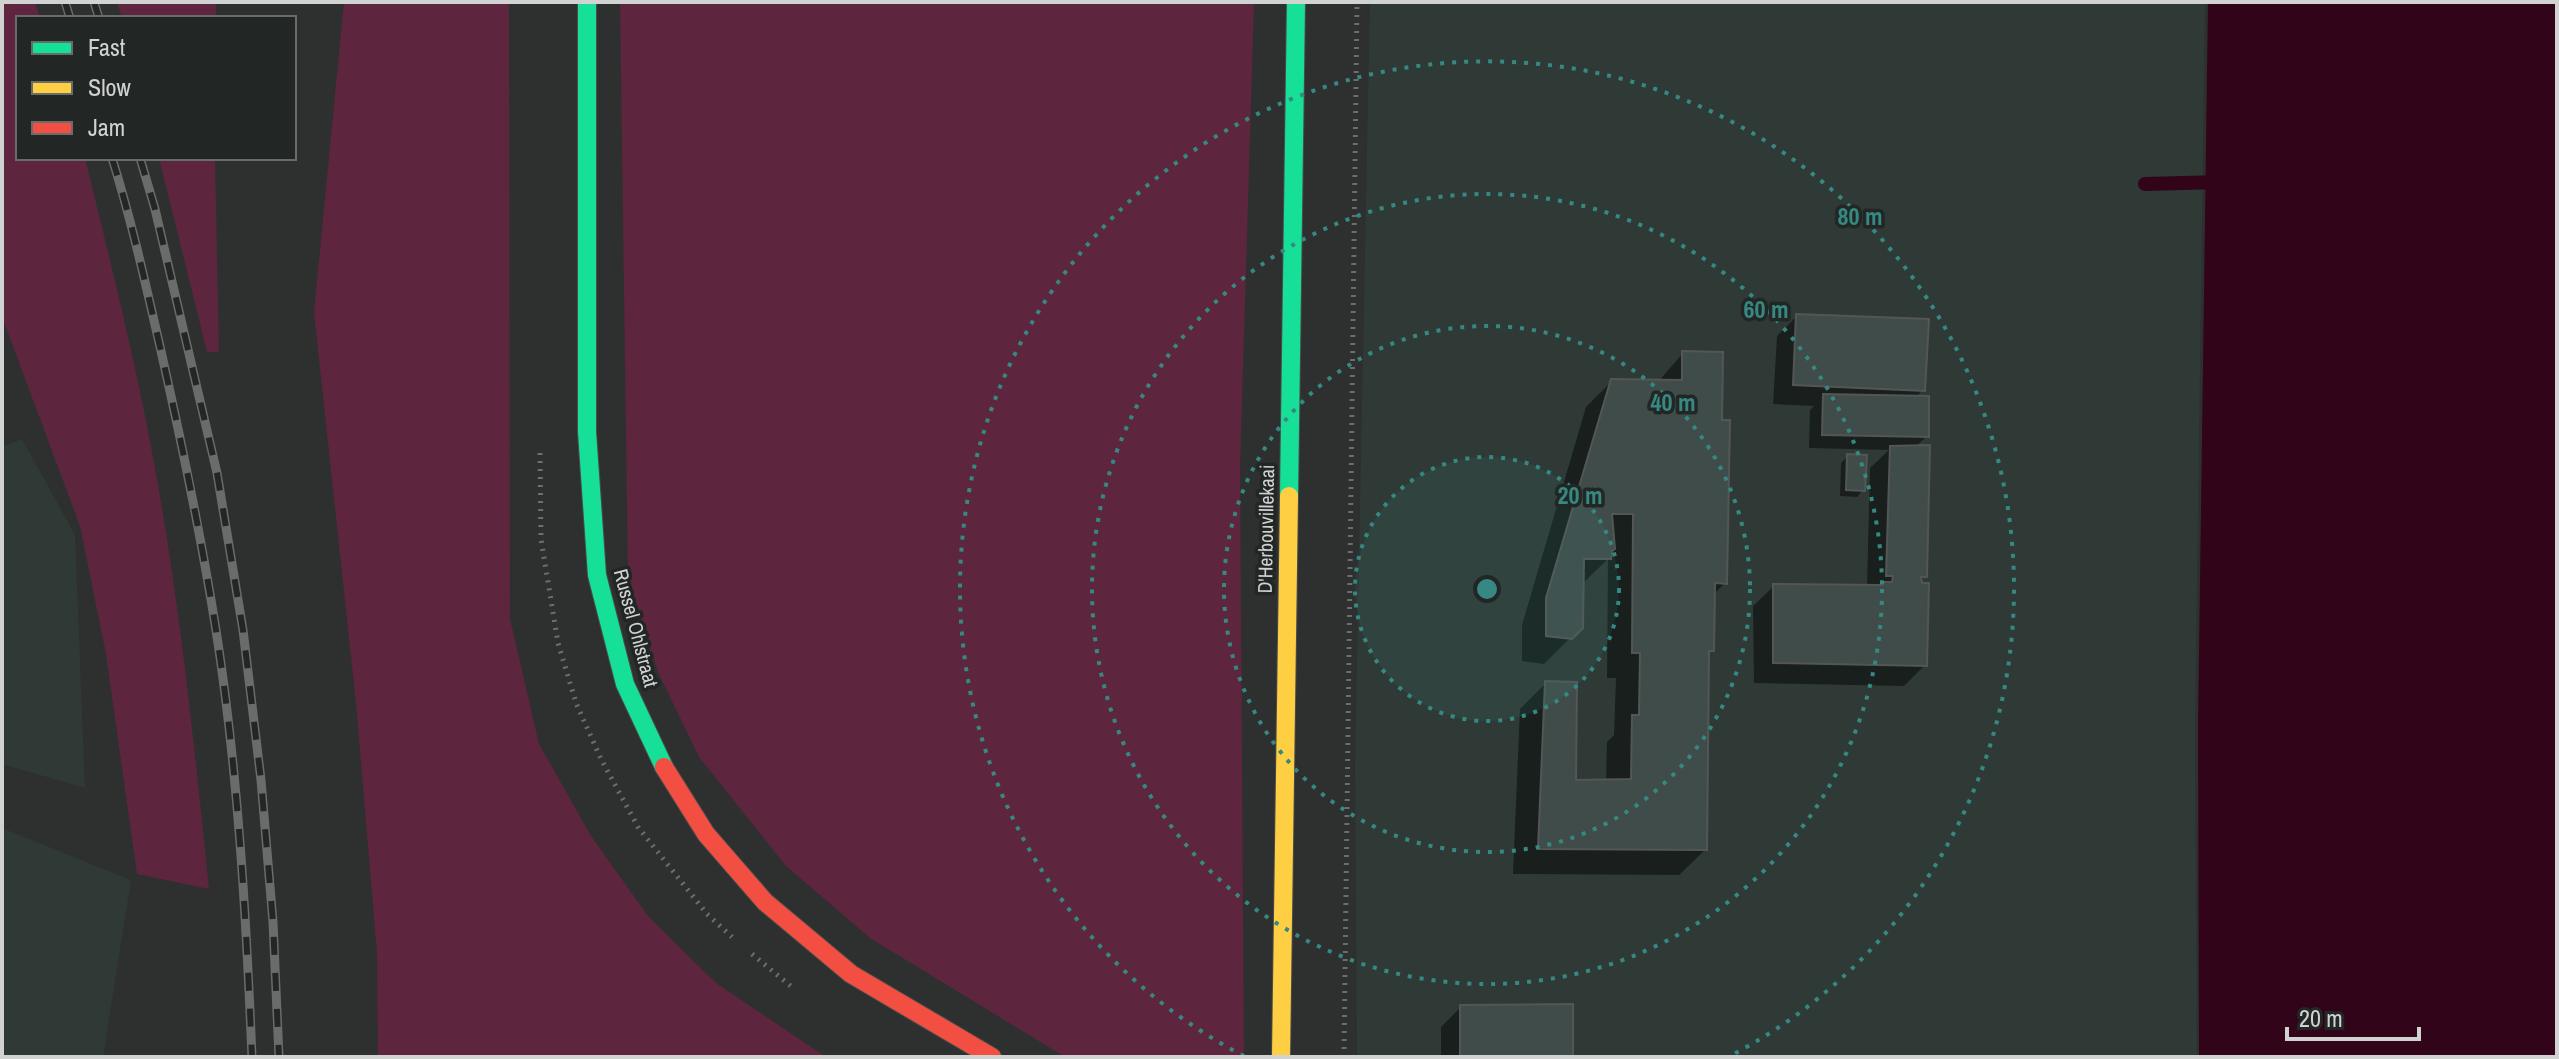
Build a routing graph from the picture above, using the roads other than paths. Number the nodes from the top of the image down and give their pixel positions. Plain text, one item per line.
1 (587, 2) edge
2 (1296, 2) edge
3 (992, 1057) edge
4 (1281, 1057) edge

1 - 3 street, Russel Ohlstraat
2 - 4 street, D'Herbouvillekaai

